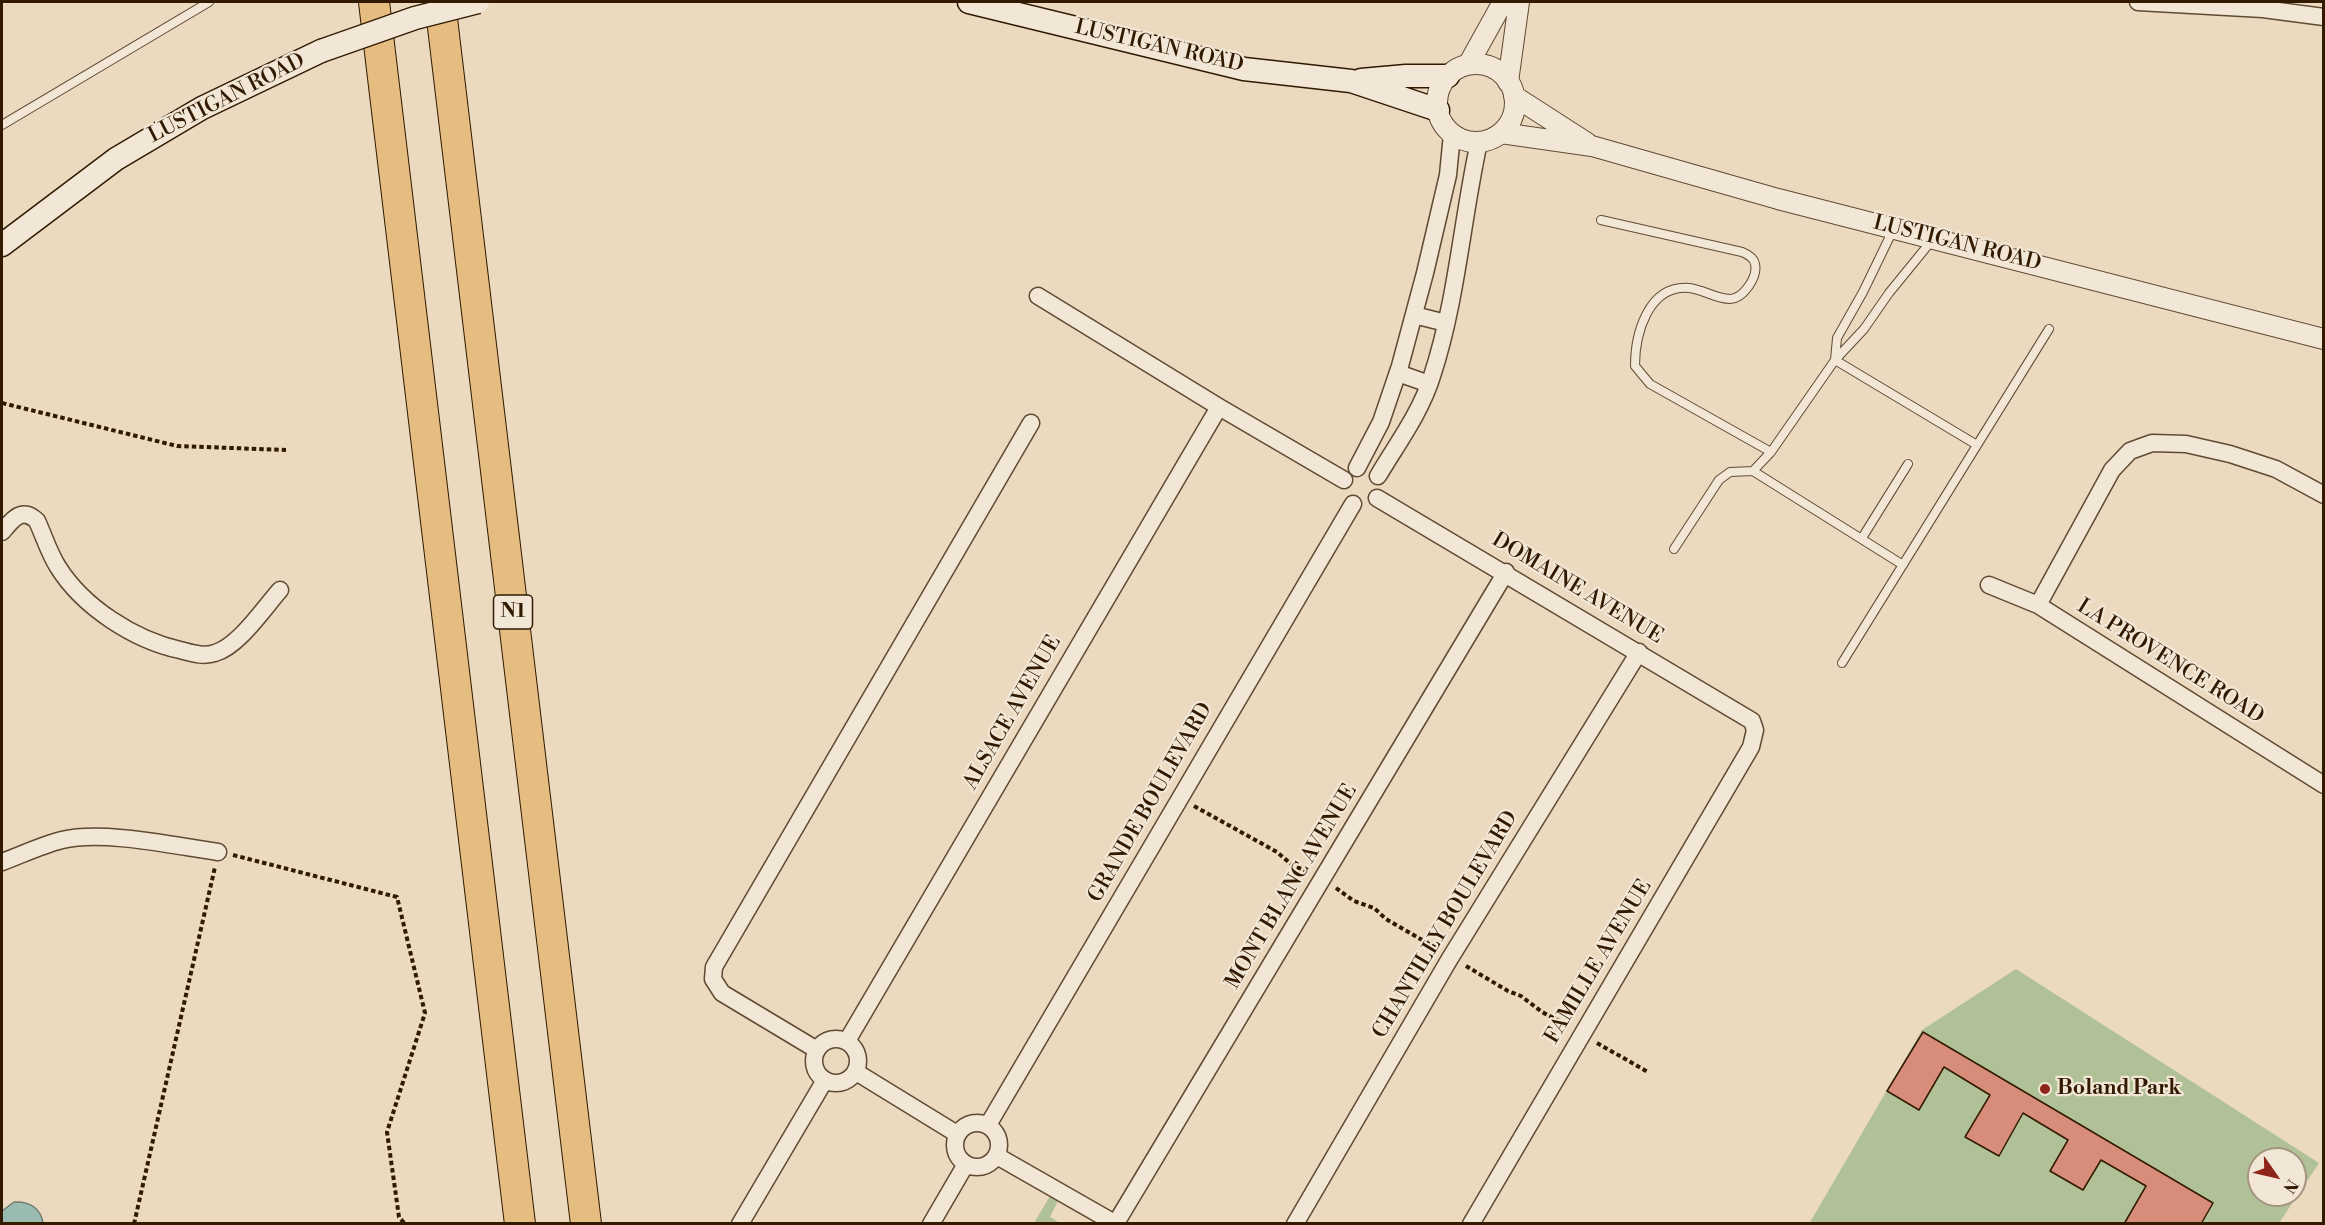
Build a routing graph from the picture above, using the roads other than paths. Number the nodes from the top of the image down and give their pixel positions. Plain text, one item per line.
1 (209, 2) edge
2 (374, 2) edge
3 (440, 2) edge
4 (478, 2) edge
5 (969, 2) edge
6 (1503, 2) edge
7 (1519, 2) edge
8 (2138, 2) edge
9 (2324, 17) edge
10 (1468, 65) junction
11 (1448, 76) junction
12 (1351, 81) junction
13 (1511, 89) junction
14 (1438, 110) junction
15 (2, 125) edge
16 (1501, 133) junction
17 (1452, 134) junction
18 (1479, 142) junction
19 (1592, 146) junction
20 (1601, 220) dead end
21 (1894, 228) junction
22 (1933, 238) junction
23 (2, 245) edge
24 (1038, 296) dead end
25 (1414, 315) junction
26 (1446, 323) junction
27 (2049, 328) dead end
28 (2324, 339) edge
29 (1835, 360) junction
30 (1398, 373) junction
31 (1429, 384) junction
32 (1219, 407) junction
33 (1031, 423) dead end
34 (1977, 445) junction
35 (1771, 452) junction
36 (1908, 464) dead end
37 (1357, 468) junction
38 (1753, 471) junction
39 (1378, 476) junction
40 (1344, 480) junction
41 (2324, 495) edge
42 (1377, 498) junction
43 (1353, 504) junction
44 (2, 532) edge
45 (1862, 538) junction
46 (1674, 549) dead end
47 (1903, 565) junction
48 (1506, 573) junction
49 (1989, 585) dead end
50 (280, 590) dead end
51 (2038, 605) junction
52 (1639, 652) junction
53 (1842, 663) dead end
54 (1752, 721) joint
55 (2324, 785) edge
56 (218, 852) road end
57 (2, 862) edge
58 (847, 1041) junction
59 (817, 1050) junction
60 (856, 1072) junction
61 (825, 1080) junction
62 (988, 1125) junction
63 (957, 1134) junction
64 (997, 1156) junction
65 (966, 1164) junction
66 (1116, 1223) edge
67 (520, 1224) edge
68 (586, 1224) edge
69 (740, 1224) edge
70 (931, 1224) edge
71 (1295, 1224) edge
72 (1471, 1224) edge

1 - 15 lane
2 - 67 highway
3 - 68 highway, N1
4 - 23 main road, LUSTIGAN ROAD, bridge
5 - 12 main road, LUSTIGAN ROAD
6 - 10 street
7 - 13 street
8 - 9 street
10 - 11 street
10 - 13 street
11 - 12 main road, LUSTIGAN ROAD
11 - 14 street
12 - 14 main road, LUSTIGAN ROAD
13 - 16 street
13 - 19 street, LUSTIGAN ROAD
14 - 17 street
16 - 18 street
16 - 19 street, LUSTIGAN ROAD
17 - 18 street
17 - 25 street
18 - 26 street
19 - 21 street, LUSTIGAN ROAD
20 - 35 lane
21 - 22 street, LUSTIGAN ROAD
21 - 29 lane
22 - 28 street, LUSTIGAN ROAD
22 - 29 lane
24 - 32 street
25 - 26 street
25 - 30 street
26 - 31 street
27 - 34 lane
29 - 34 lane
29 - 35 lane
30 - 31 street
30 - 37 street
31 - 39 street
32 - 40 street
32 - 58 street, ALSACE AVENUE
33 - 59 street
34 - 47 lane
35 - 38 lane
36 - 45 lane
37 - 39 street
37 - 40 street
38 - 45 lane
38 - 46 lane
39 - 42 street
40 - 43 street
41 - 51 street
42 - 43 street
42 - 48 street, DOMAINE AVENUE
43 - 62 street, GRANDE BOULEVARD
44 - 50 street
45 - 47 lane
47 - 53 lane
48 - 52 street, DOMAINE AVENUE
48 - 66 street, MONT BLANC AVENUE
49 - 51 street, LA PROVENCE ROAD
51 - 55 street, LA PROVENCE ROAD
52 - 54 street, DOMAINE AVENUE
52 - 71 street, CHANTILLY BOULEVARD
54 - 72 street, FAMILLE AVENUE
56 - 57 street
58 - 59 street
58 - 60 street
59 - 61 street
60 - 61 street
60 - 63 street
61 - 69 street
62 - 63 street
62 - 64 street
63 - 65 street
64 - 65 street
64 - 66 street
65 - 70 street

